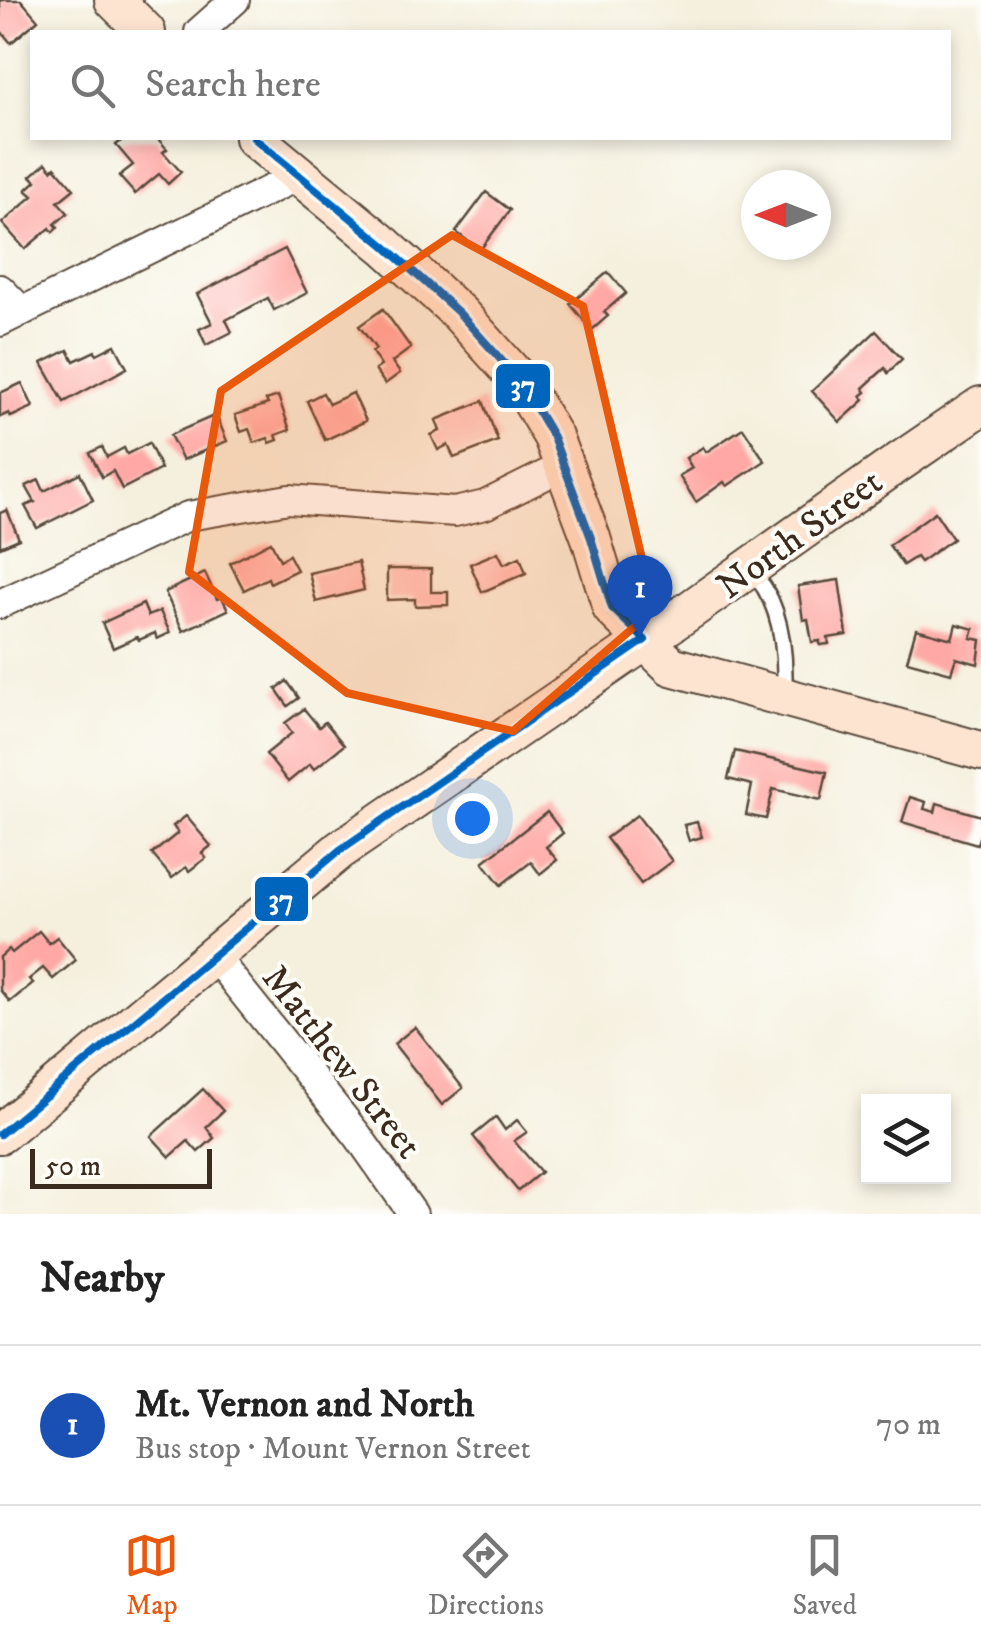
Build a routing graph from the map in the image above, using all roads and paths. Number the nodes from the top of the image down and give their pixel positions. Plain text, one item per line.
1 (114, 0) edge
2 (235, 0) edge
3 (144, 30) edge
4 (200, 30) edge
5 (256, 140) edge
6 (298, 176) junction
7 (0, 289) edge
8 (11, 317) edge
9 (981, 406) edge
10 (563, 466) junction
11 (748, 569) junction
12 (0, 604) edge
13 (645, 640) junction
14 (784, 695) junction
15 (981, 751) edge
16 (213, 956) junction
17 (0, 1134) edge
18 (413, 1214) edge

1 - 3 main road
2 - 4 street
5 - 6 main road
6 - 8 street
6 - 10 main road
7 - 8 street
9 - 11 main road, North Street
10 - 12 street
10 - 13 main road
11 - 13 main road, North Street
11 - 14 lane
13 - 14 main road
13 - 16 main road, North Street
14 - 15 main road
16 - 17 main road, North Street
16 - 18 street, Matthew Street

